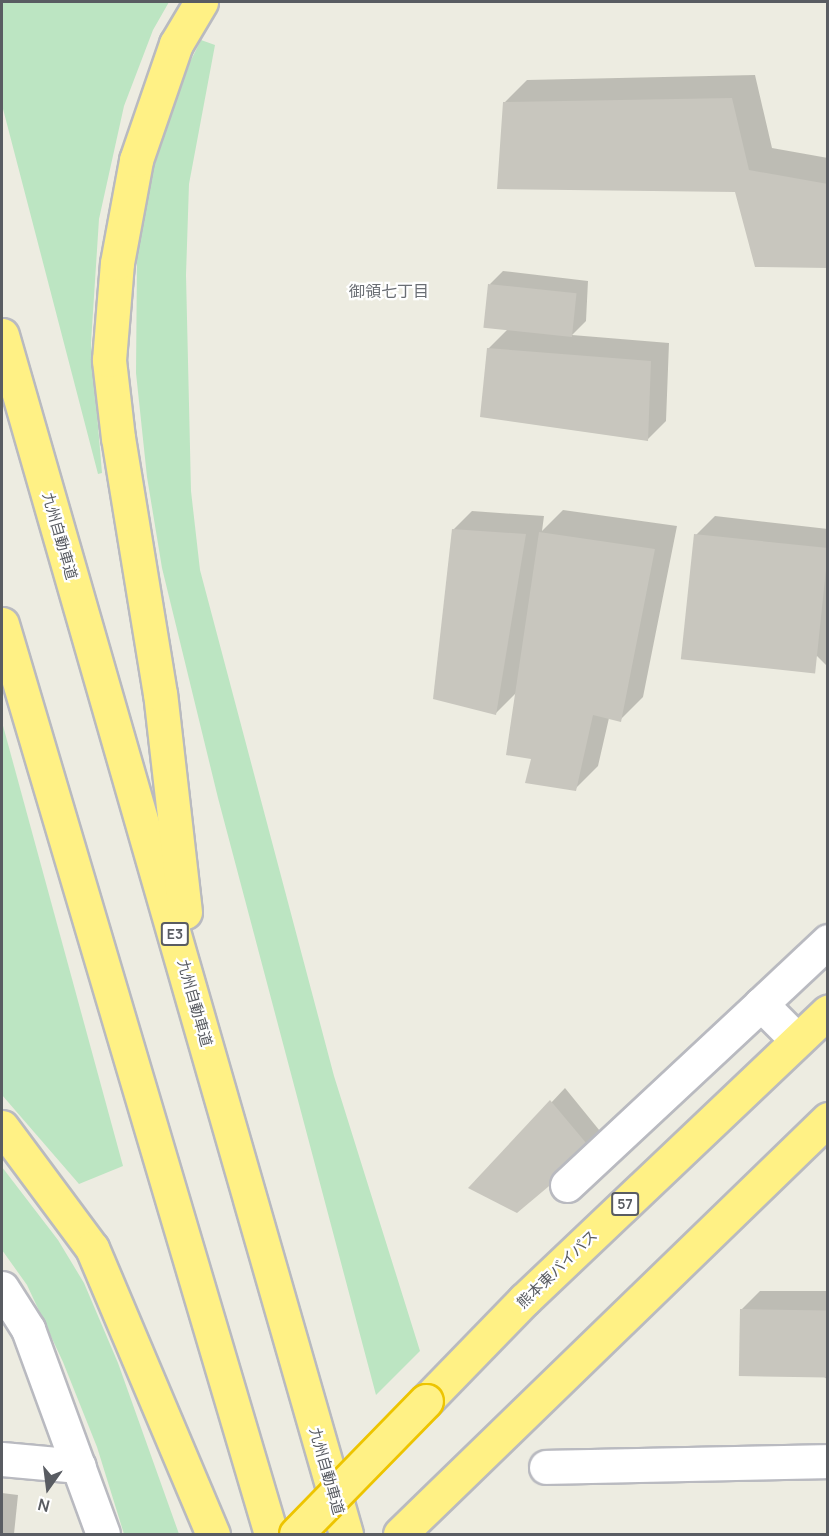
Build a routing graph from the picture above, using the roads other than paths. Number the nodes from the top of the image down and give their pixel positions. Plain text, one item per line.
1 (201, 2) edge
2 (2, 335) edge
3 (2, 624) edge
4 (828, 941) edge
5 (195, 1004) junction
6 (761, 1004) junction
7 (828, 1012) edge
8 (797, 1040) junction
9 (826, 1124) edge
10 (2, 1127) edge
11 (567, 1185) dead end
12 (2, 1288) edge
13 (2, 1459) edge
14 (828, 1461) edge
15 (79, 1466) junction
16 (546, 1467) dead end
17 (103, 1534) edge
18 (213, 1534) edge
19 (271, 1534) edge
20 (296, 1534) edge
21 (346, 1534) edge
22 (400, 1534) edge

1 - 5 highway
2 - 5 highway, 九州自動車道 / E3
3 - 19 highway
4 - 6 street
5 - 21 highway, 九州自動車道 / E3
6 - 8 street
6 - 11 street
7 - 8 highway, 熊本東バイパス / 57
8 - 20 highway, 熊本東バイパス / 57, bridge
9 - 22 highway
10 - 18 highway
12 - 15 street
13 - 15 street
14 - 16 street
15 - 17 street

